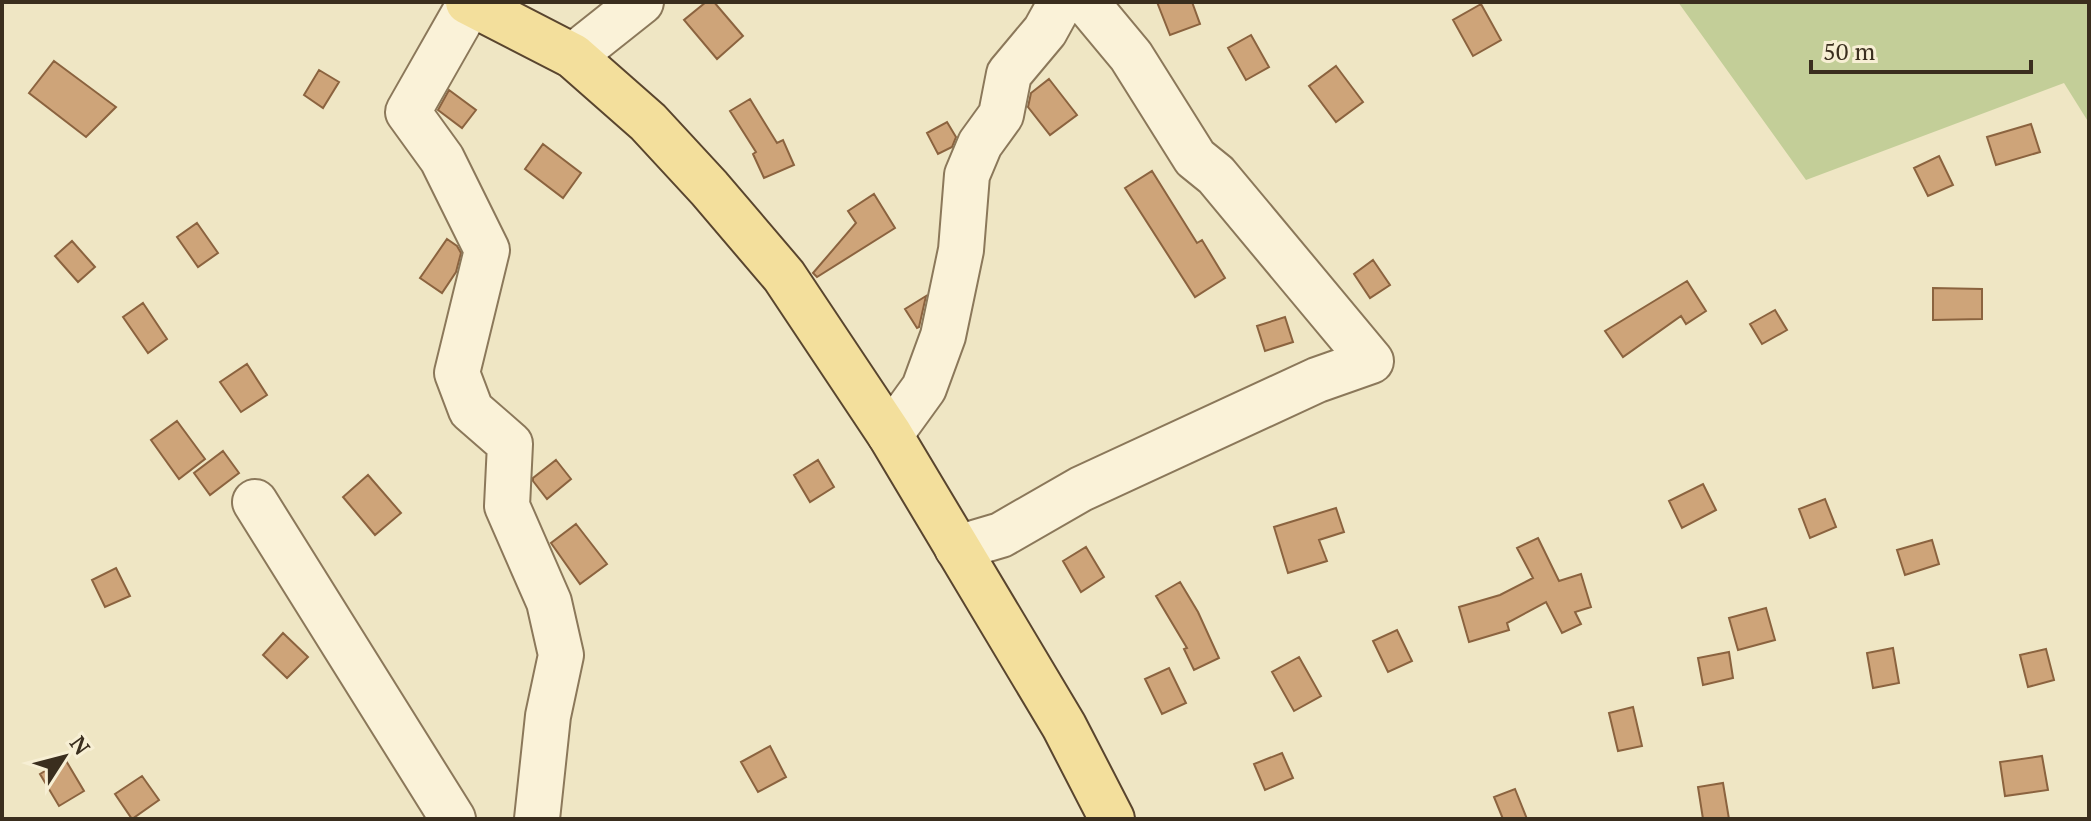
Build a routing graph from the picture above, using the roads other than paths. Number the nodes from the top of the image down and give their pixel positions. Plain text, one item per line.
1 (469, 2) edge
2 (641, 2) edge
3 (1061, 2) edge
4 (1086, 2) edge
5 (573, 56) junction
6 (890, 435) junction
7 (255, 502) dead end
8 (957, 548) junction
9 (453, 819) edge
10 (537, 819) edge
11 (1112, 819) edge

1 - 5 main road
1 - 10 street
2 - 5 street
3 - 6 street
4 - 8 street
5 - 6 main road
6 - 8 main road
7 - 9 street
8 - 11 main road

